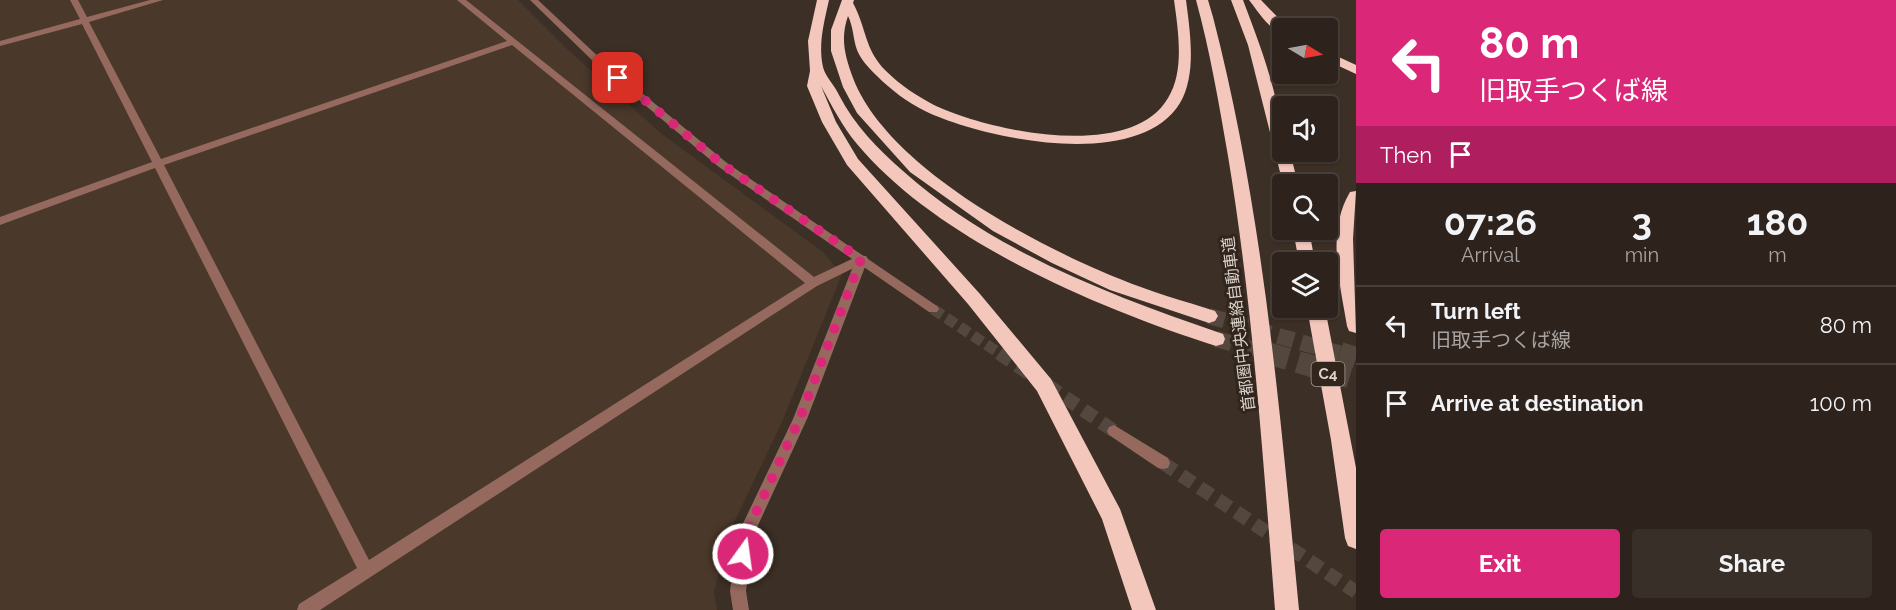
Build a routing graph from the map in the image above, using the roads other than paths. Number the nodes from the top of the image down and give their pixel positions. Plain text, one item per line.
1 (74, 0) edge
2 (159, 0) edge
3 (461, 0) edge
4 (534, 0) edge
5 (823, 0) edge
6 (1180, 0) edge
7 (1202, 0) edge
8 (1238, 0) edge
9 (1255, 0) edge
10 (847, 1) edge
11 (85, 21) junction
12 (1272, 21) edge
13 (512, 42) junction
14 (0, 44) edge
15 (1338, 61) edge
16 (1356, 70) edge
17 (817, 71) junction
18 (159, 163) junction
19 (1288, 174) edge
20 (1356, 196) edge
21 (0, 220) edge
22 (861, 259) junction
23 (813, 283) junction
24 (933, 309) tunnel mouth
25 (1209, 316) tunnel mouth
26 (1318, 318) edge
27 (1356, 326) edge
28 (1216, 339) tunnel mouth
29 (1114, 430) tunnel mouth
30 (1163, 463) tunnel mouth
31 (1356, 538) edge
32 (367, 571) junction
33 (305, 610) edge
34 (741, 610) edge
35 (1144, 610) edge
36 (1287, 610) edge

1 - 11 street
2 - 11 street
3 - 13 street
4 - 22 street
5 - 17 highway
6 - 10 highway
7 - 36 highway, 首都圏中央連絡自動車道
8 - 19 highway
9 - 12 highway
10 - 25 highway
11 - 14 street
11 - 18 street
13 - 18 street
13 - 23 street
15 - 16 highway
17 - 28 highway
17 - 35 highway
18 - 21 street
18 - 32 street
20 - 27 highway
22 - 23 street
22 - 24 street
22 - 34 street
23 - 32 street
26 - 31 highway, C4
29 - 30 street
32 - 33 street

